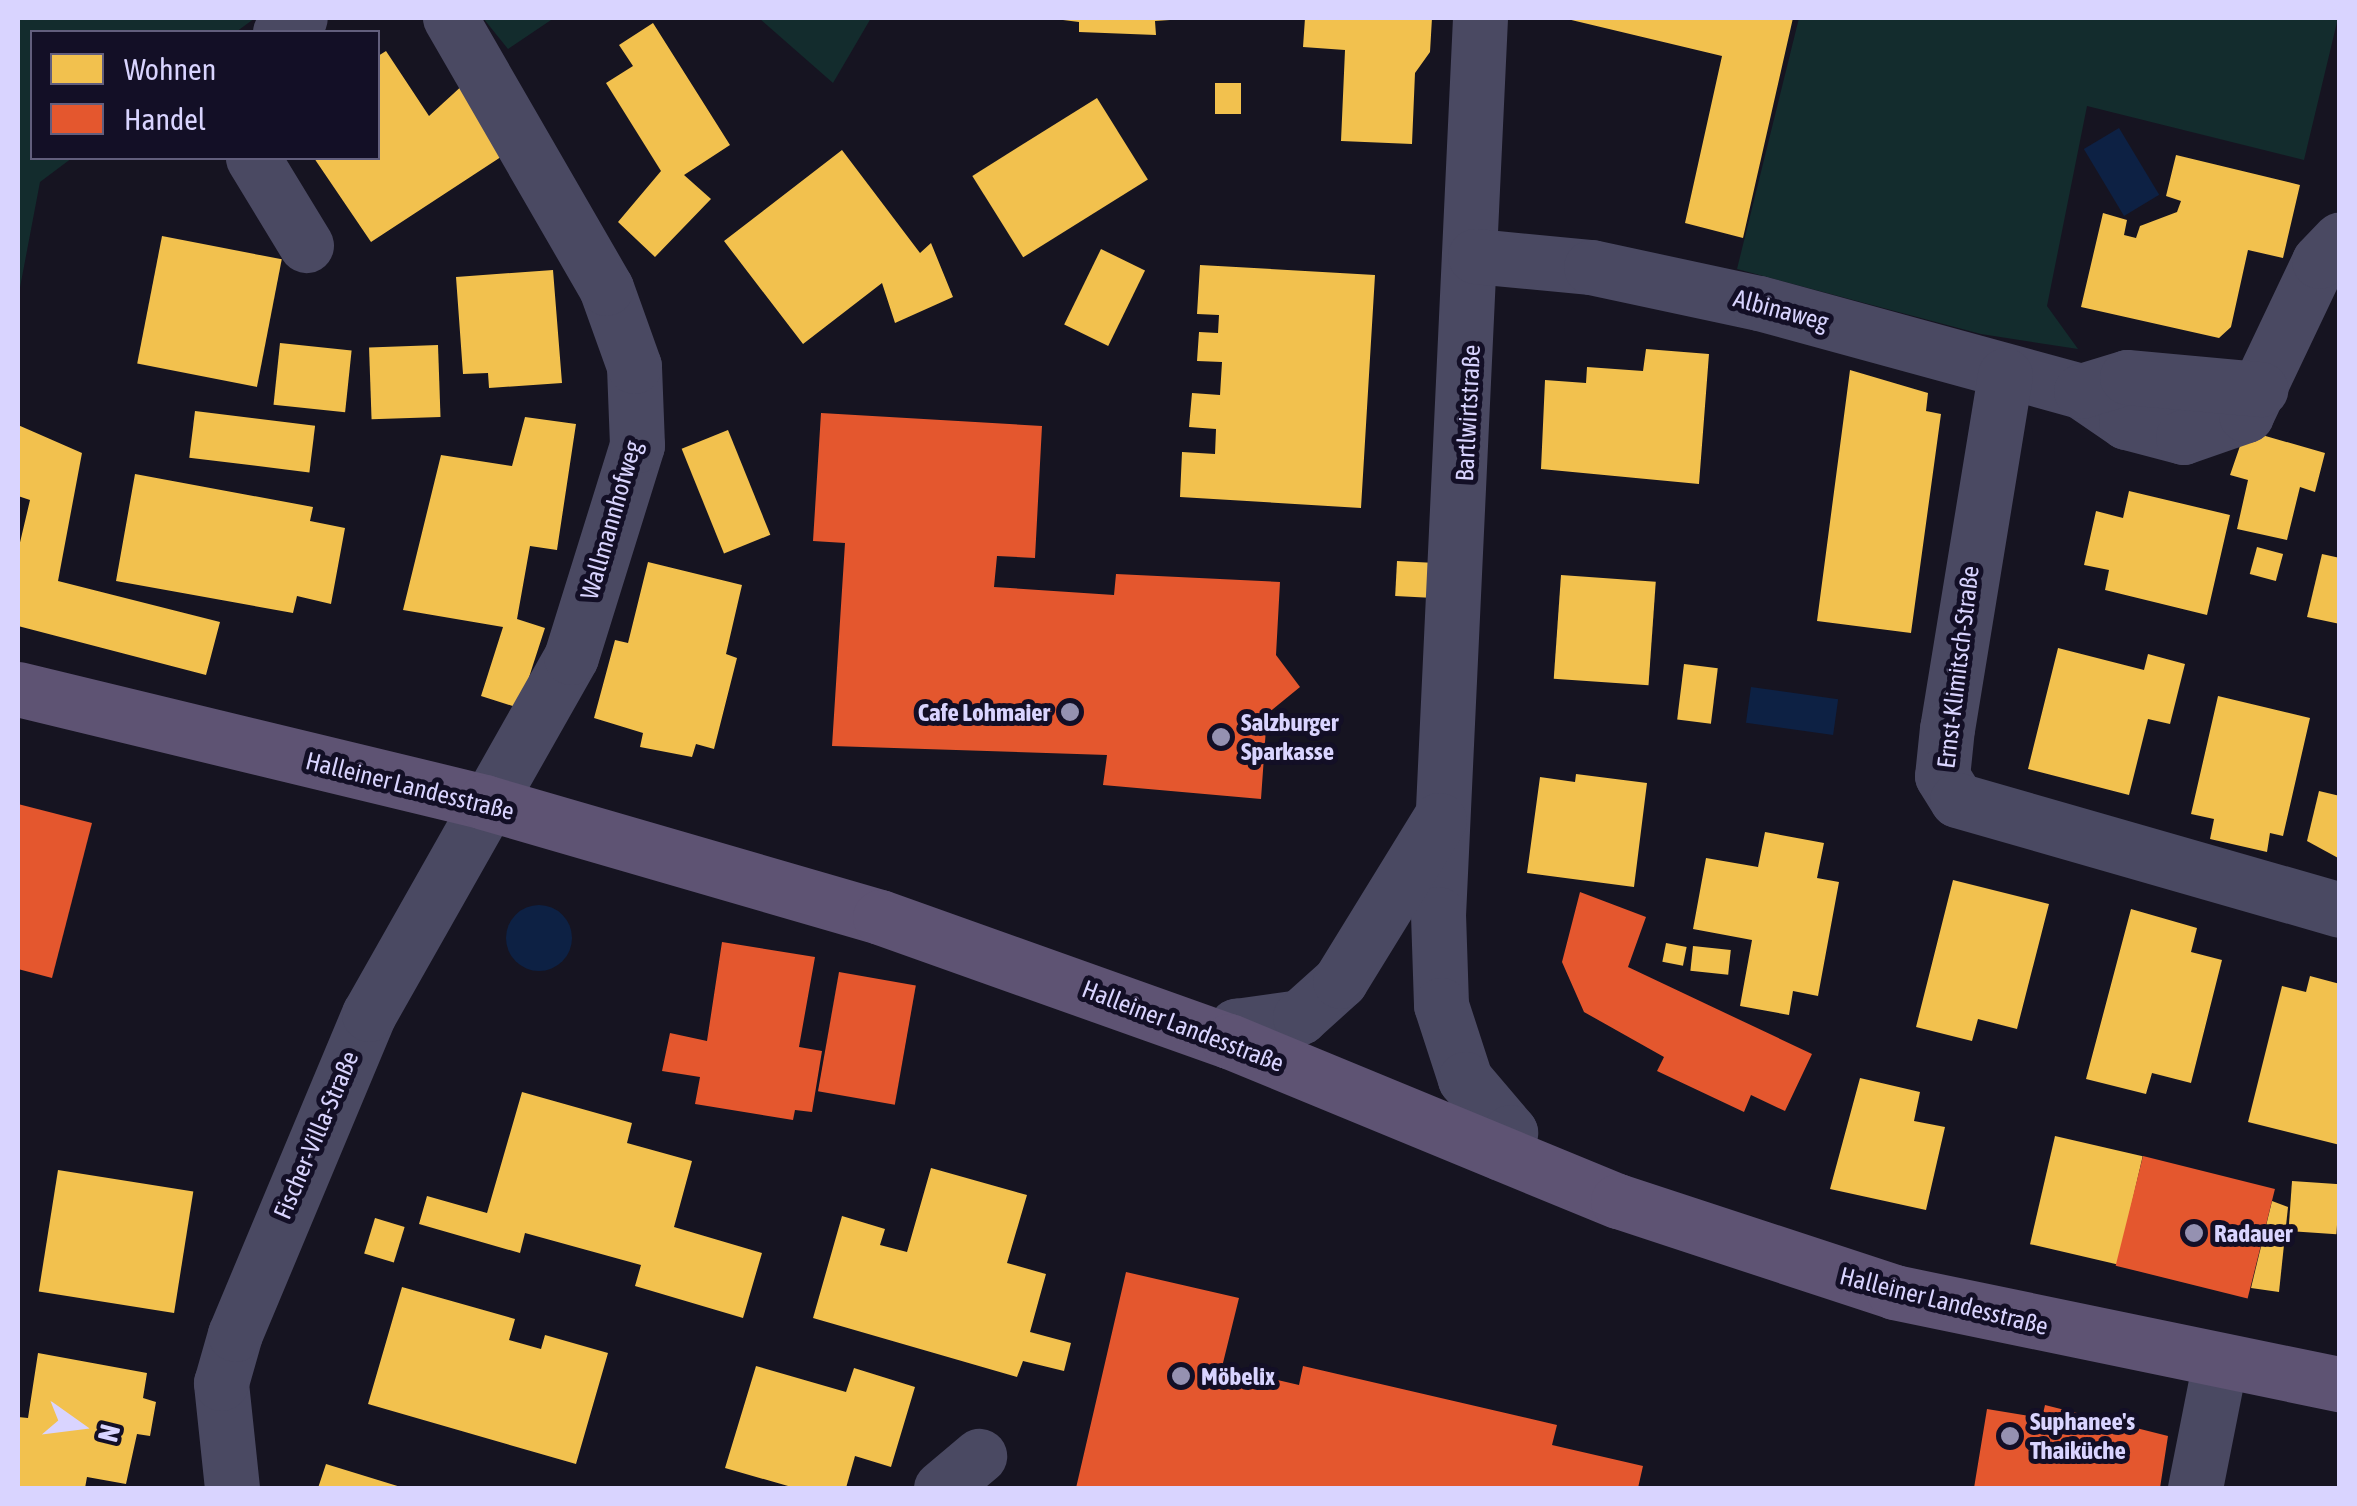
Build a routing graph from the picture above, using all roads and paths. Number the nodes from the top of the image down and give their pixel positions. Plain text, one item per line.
1 (450, 18) edge
2 (1480, 18) edge
3 (254, 160) edge
4 (2340, 239) edge
5 (306, 245) dead end
6 (1476, 256) junction
7 (2005, 375) junction
8 (18, 689) edge
9 (484, 802) junction
10 (1446, 809) junction
11 (2340, 910) edge
12 (1229, 1041) junction
13 (1502, 1153) junction
14 (2220, 1362) junction
15 (2340, 1384) edge
16 (232, 1488) edge
17 (2195, 1488) edge

1 - 9 street, Wallmannhofweg
2 - 6 street, Bartlwirtstraße
3 - 5 street
4 - 7 street, Albinaweg
6 - 7 street, Albinaweg
6 - 10 street, Bartlwirtstraße
7 - 11 street, Ernst-Klimitsch-Straße
8 - 9 main road, Halleiner Landesstraße
9 - 12 main road, Halleiner Landesstraße
9 - 16 street, Fischer-Villa-Straße
10 - 12 street, Bartlwirtstraße
10 - 13 street, Bartlwirtstraße
12 - 13 main road, Halleiner Landesstraße
13 - 14 main road, Halleiner Landesstraße
14 - 15 main road, Halleiner Landesstraße
14 - 17 street

